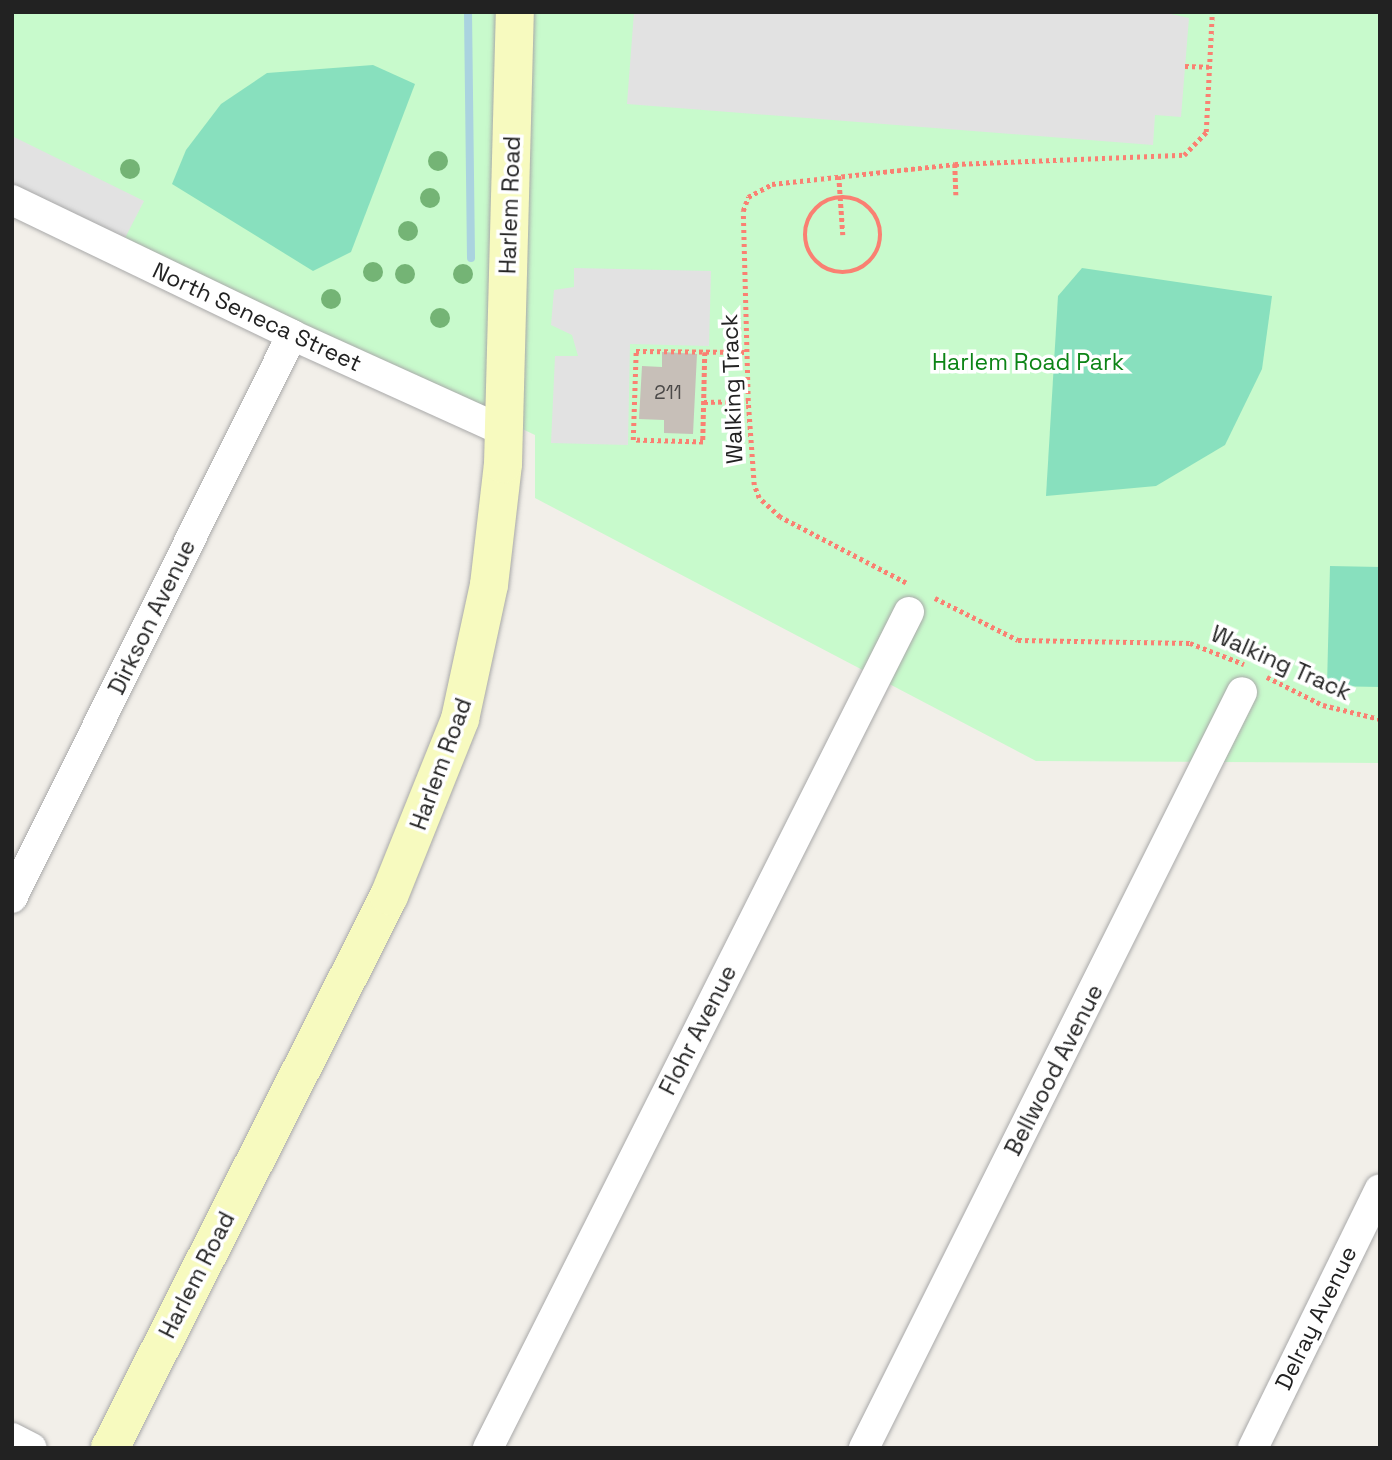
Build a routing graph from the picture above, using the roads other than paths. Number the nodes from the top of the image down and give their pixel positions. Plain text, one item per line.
1 (515, 12) edge
2 (12, 200) edge
3 (292, 335) junction
4 (504, 430) junction
5 (920, 600) road end
6 (1242, 692) dead end
7 (12, 898) edge
8 (1380, 1189) edge
9 (12, 1438) edge
10 (32, 1448) edge
11 (110, 1448) edge
12 (488, 1448) edge
13 (864, 1448) edge
14 (1253, 1448) edge

1 - 4 main road, Harlem Road
2 - 3 street, North Seneca Street
3 - 4 street, North Seneca Street
3 - 7 street, Dirkson Avenue
4 - 11 main road, Harlem Road
5 - 12 street, Flohr Avenue
6 - 13 street, Bellwood Avenue
8 - 14 street, Delray Avenue
9 - 10 street

